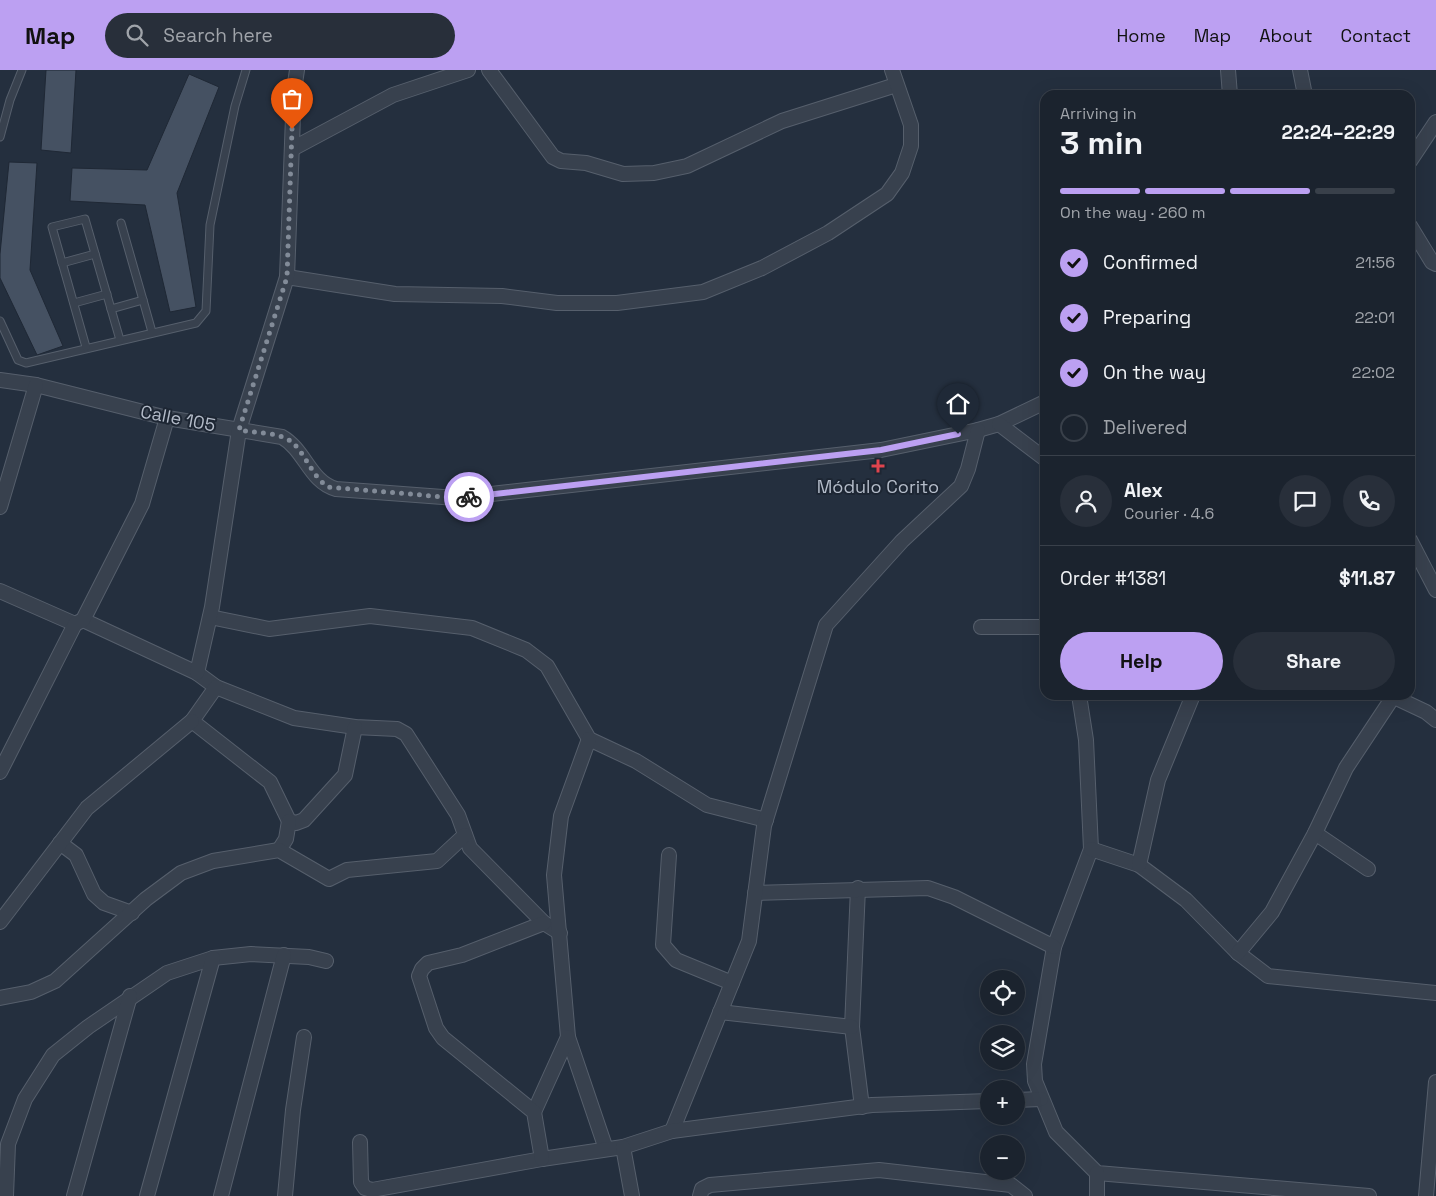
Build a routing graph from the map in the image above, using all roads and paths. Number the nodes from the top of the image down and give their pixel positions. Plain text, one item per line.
1 (22, 70) edge
2 (246, 70) edge
3 (297, 70) edge
4 (468, 70) edge
5 (489, 70) edge
6 (892, 70) edge
7 (1228, 70) edge
8 (1300, 70) edge
9 (896, 84) junction
10 (1230, 90) edge
11 (1304, 90) edge
12 (1436, 122) edge
13 (0, 137) edge
14 (292, 148) junction
15 (1415, 154) edge
16 (121, 223) dead end
17 (1415, 234) edge
18 (95, 254) junction
19 (62, 263) junction
20 (1436, 264) edge
21 (287, 277) junction
22 (106, 294) junction
23 (143, 300) junction
24 (74, 303) junction
25 (111, 309) junction
26 (0, 321) edge
27 (152, 332) junction
28 (120, 340) junction
29 (86, 347) junction
30 (0, 380) edge
31 (36, 385) junction
32 (1040, 404) edge
33 (167, 418) junction
34 (999, 424) junction
35 (239, 430) junction
36 (978, 430) junction
37 (1040, 455) edge
38 (0, 507) edge
39 (1415, 550) edge
40 (1436, 590) edge
41 (0, 591) edge
42 (210, 617) junction
43 (79, 622) junction
44 (981, 627) dead end
45 (1040, 627) edge
46 (197, 673) junction
47 (216, 687) junction
48 (1080, 700) edge
49 (1191, 700) edge
50 (1388, 700) edge
51 (1400, 700) edge
52 (1436, 720) edge
53 (192, 721) junction
54 (355, 727) junction
55 (589, 739) junction
56 (0, 772) edge
57 (766, 820) junction
58 (289, 821) junction
59 (1316, 833) junction
60 (465, 835) junction
61 (60, 843) junction
62 (1091, 849) junction
63 (279, 850) junction
64 (669, 855) dead end
65 (1139, 865) junction
66 (1368, 869) dead end
67 (858, 888) junction
68 (755, 893) junction
69 (132, 913) junction
70 (0, 922) edge
71 (544, 923) junction
72 (560, 932) junction
73 (1054, 947) junction
74 (1238, 953) junction
75 (284, 955) junction
76 (213, 958) junction
77 (326, 961) dead end
78 (732, 983) junction
79 (1436, 993) edge
80 (130, 996) junction
81 (0, 998) edge
82 (720, 1012) junction
83 (852, 1027) junction
84 (304, 1037) dead end
85 (568, 1037) junction
86 (1436, 1082) edge
87 (1041, 1099) junction
88 (1025, 1100) edge
89 (980, 1101) edge
90 (862, 1106) junction
91 (534, 1112) junction
92 (672, 1131) junction
93 (360, 1142) dead end
94 (4, 1144) edge
95 (624, 1147) junction
96 (606, 1149) junction
97 (542, 1159) junction
98 (1098, 1173) junction
99 (6, 1196) edge
100 (74, 1196) edge
101 (147, 1196) edge
102 (221, 1196) edge
103 (285, 1196) edge
104 (632, 1196) edge
105 (700, 1196) edge
106 (1025, 1196) edge
107 (1097, 1196) edge
108 (1369, 1196) edge
109 (1426, 1196) edge

1 - 13 lane
2 - 27 lane
3 - 14 street
4 - 14 street
5 - 9 street
6 - 9 street
7 - 10 street
8 - 11 street
9 - 21 street
12 - 15 street
14 - 21 street
16 - 23 lane
17 - 20 street
18 - 19 lane
18 - 19 lane
18 - 22 lane
19 - 24 lane
21 - 35 street
22 - 24 lane
22 - 25 lane
23 - 25 lane
23 - 27 lane
24 - 29 lane
25 - 28 lane
26 - 29 lane
27 - 28 lane
28 - 29 lane
30 - 31 street, Calle 105
31 - 33 street, Calle 105
31 - 38 street
32 - 34 street, Calle 105
33 - 35 street, Calle 105
33 - 43 street
34 - 36 street, Calle 105
34 - 37 street
35 - 36 street, Calle 105
35 - 42 street
36 - 57 street
39 - 40 street
41 - 43 street
42 - 46 street
42 - 55 street
43 - 46 street
43 - 56 street
44 - 45 street
46 - 47 street
47 - 53 street
47 - 54 street
48 - 62 street
49 - 65 street
50 - 59 street
51 - 52 street
53 - 58 street
53 - 61 street
54 - 58 street
54 - 60 street
55 - 57 street
55 - 72 street
57 - 68 street
58 - 63 street
59 - 66 street
59 - 74 street
60 - 63 street
60 - 71 street
61 - 69 street
61 - 70 street
62 - 65 street
62 - 73 street
63 - 69 street
64 - 78 street
65 - 74 street
67 - 68 street
67 - 73 street
67 - 83 street
68 - 78 street
69 - 81 street
71 - 72 street
71 - 91 street
72 - 85 street
73 - 87 street
74 - 79 street
75 - 76 street
75 - 77 street
75 - 102 street
76 - 80 street
76 - 101 street
78 - 82 street
80 - 94 street
80 - 100 street
82 - 83 street
82 - 92 street
83 - 90 street
84 - 103 street
85 - 91 street
85 - 96 street
86 - 109 street
87 - 88 street
87 - 98 street
89 - 90 street
90 - 92 street
91 - 97 street
92 - 95 street
93 - 97 street
94 - 99 street
95 - 96 street
95 - 104 street
96 - 97 street
98 - 107 street
98 - 108 street
105 - 106 street

